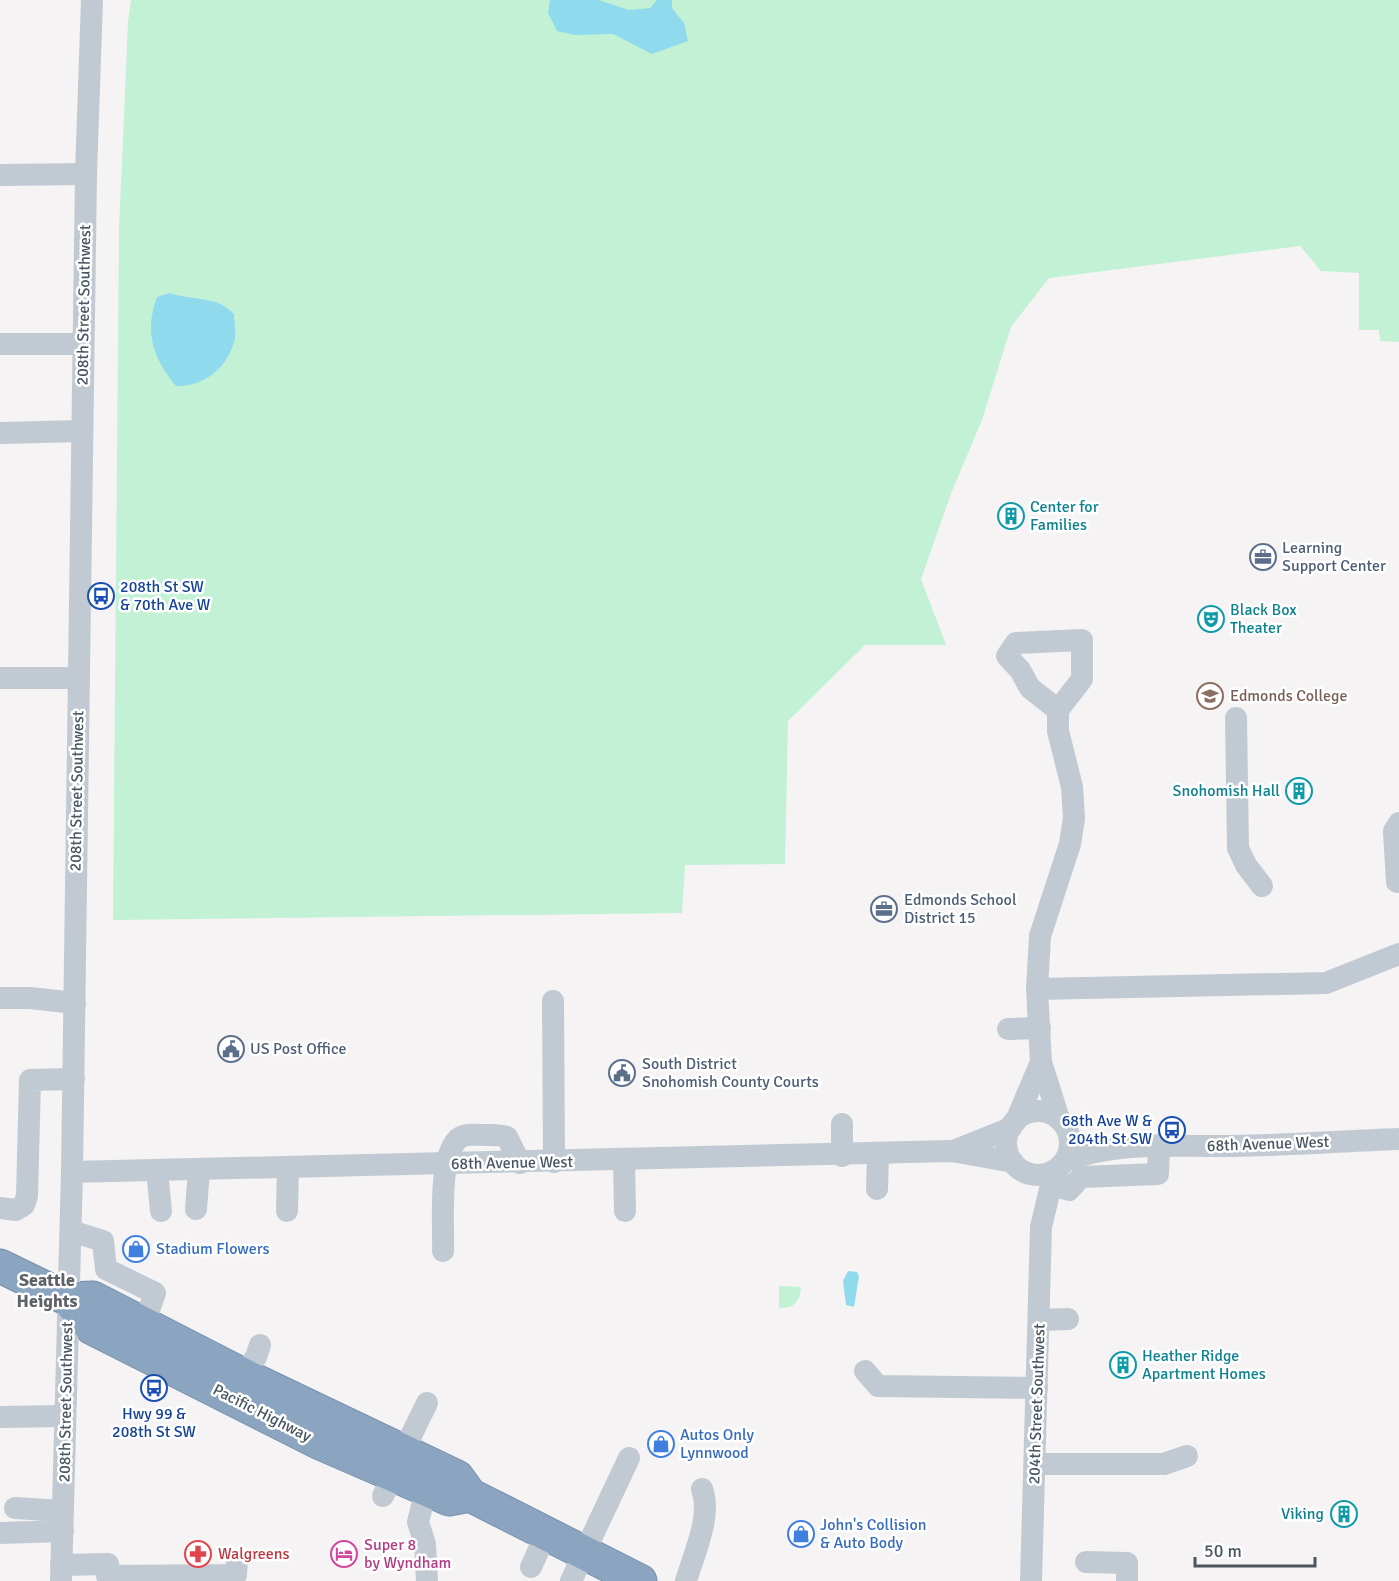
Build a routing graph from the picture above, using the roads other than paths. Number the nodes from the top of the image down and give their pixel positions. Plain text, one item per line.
1 (92, 0) edge
2 (86, 174) junction
3 (0, 175) edge
4 (0, 344) edge
5 (83, 344) junction
6 (82, 431) junction
7 (0, 433) edge
8 (0, 678) edge
9 (79, 678) junction
10 (1058, 710) dead end
11 (1236, 718) dead end
12 (1399, 823) edge
13 (1397, 882) dead end
14 (1262, 886) dead end
15 (1399, 954) edge
16 (1037, 989) junction
17 (0, 998) edge
18 (553, 1001) dead end
19 (75, 1003) junction
20 (1040, 1028) junction
21 (1008, 1029) dead end
22 (1041, 1062) junction
23 (74, 1079) junction
24 (1062, 1123) junction
25 (842, 1124) dead end
26 (1013, 1124) junction
27 (1399, 1139) edge
28 (1148, 1145) junction
29 (952, 1151) junction
30 (878, 1155) junction
31 (842, 1156) junction
32 (624, 1161) junction
33 (554, 1162) junction
34 (447, 1164) junction
35 (1016, 1166) junction
36 (288, 1168) junction
37 (157, 1170) junction
38 (199, 1170) junction
39 (1058, 1171) junction
40 (72, 1172) junction
41 (876, 1190) dead end
42 (0, 1208) edge
43 (196, 1209) dead end
44 (161, 1211) dead end
45 (287, 1211) dead end
46 (625, 1211) dead end
47 (1041, 1227) junction
48 (70, 1231) junction
49 (443, 1251) dead end
50 (1, 1269) edge
51 (68, 1299) junction
52 (1068, 1319) dead end
53 (1039, 1320) junction
54 (144, 1325) junction
55 (260, 1345) dead end
56 (865, 1371) dead end
57 (243, 1376) junction
58 (1037, 1388) junction
59 (428, 1403) dead end
60 (65, 1416) junction
61 (0, 1417) edge
62 (1187, 1456) dead end
63 (629, 1458) dead end
64 (1035, 1464) junction
65 (393, 1474) junction
66 (702, 1488) dead end
67 (426, 1490) junction
68 (470, 1495) junction
69 (15, 1508) dead end
70 (63, 1521) junction
71 (0, 1533) edge
72 (546, 1534) junction
73 (237, 1561) dead end
74 (1086, 1562) dead end
75 (531, 1567) dead end
76 (577, 1567) edge
77 (61, 1573) edge
78 (108, 1573) edge
79 (427, 1581) edge
80 (640, 1581) edge
81 (686, 1581) edge
82 (1032, 1581) edge
83 (1127, 1581) edge

1 - 2 street, 208th Street Southwest
2 - 3 street
2 - 5 street, 208th Street Southwest
4 - 5 street
5 - 6 street, 208th Street Southwest
6 - 7 street
6 - 9 street, 208th Street Southwest
8 - 9 street
9 - 19 street, 208th Street Southwest
10 - 16 street
11 - 14 street
12 - 13 street
15 - 16 street
16 - 20 street
17 - 19 street
18 - 33 street
19 - 23 street, 208th Street Southwest
20 - 21 street
20 - 22 street
22 - 24 street
22 - 26 street
23 - 40 street, 208th Street Southwest
23 - 42 street
24 - 26 street
24 - 28 street, 68th Avenue West
24 - 39 street
25 - 31 street
26 - 29 street, 68th Avenue West
26 - 35 street
27 - 28 street, 68th Avenue West
28 - 39 street, 68th Avenue West
28 - 39 street
29 - 30 street, 68th Avenue West
29 - 35 street, 68th Avenue West
30 - 31 street, 68th Avenue West
30 - 41 street
31 - 32 street, 68th Avenue West
32 - 33 street, 68th Avenue West
32 - 46 street
33 - 34 street, 68th Avenue West
34 - 36 street, 68th Avenue West
34 - 49 street
35 - 39 street
35 - 47 street, 204th Street Southwest
36 - 38 street, 68th Avenue West
36 - 45 street
37 - 38 street, 68th Avenue West
37 - 40 street, 68th Avenue West
37 - 44 street
38 - 43 street
39 - 47 street, 204th Street Southwest
40 - 48 street, 208th Street Southwest
47 - 53 street, 204th Street Southwest
48 - 51 street, 208th Street Southwest
48 - 54 street
50 - 51 highway, Pacific Highway
51 - 54 highway, Pacific Highway
51 - 60 street, 208th Street Southwest
51 - 65 highway, Pacific Highway
52 - 53 street
53 - 58 street, 204th Street Southwest
54 - 57 highway, Pacific Highway
55 - 57 street
56 - 58 street
57 - 65 highway, Pacific Highway
58 - 64 street, 204th Street Southwest
59 - 65 street
60 - 61 street
60 - 70 street, 208th Street Southwest
62 - 64 street
63 - 76 street
64 - 82 street, 204th Street Southwest
65 - 67 highway, Pacific Highway
65 - 68 highway, Pacific Highway
66 - 81 street
67 - 68 highway, Pacific Highway
67 - 79 street
68 - 72 highway, Pacific Highway
69 - 70 street
70 - 71 street
70 - 77 street, 208th Street Southwest
72 - 75 street
72 - 76 highway, Pacific Highway
73 - 78 street
74 - 83 street
76 - 80 highway, Pacific Highway
77 - 78 street

